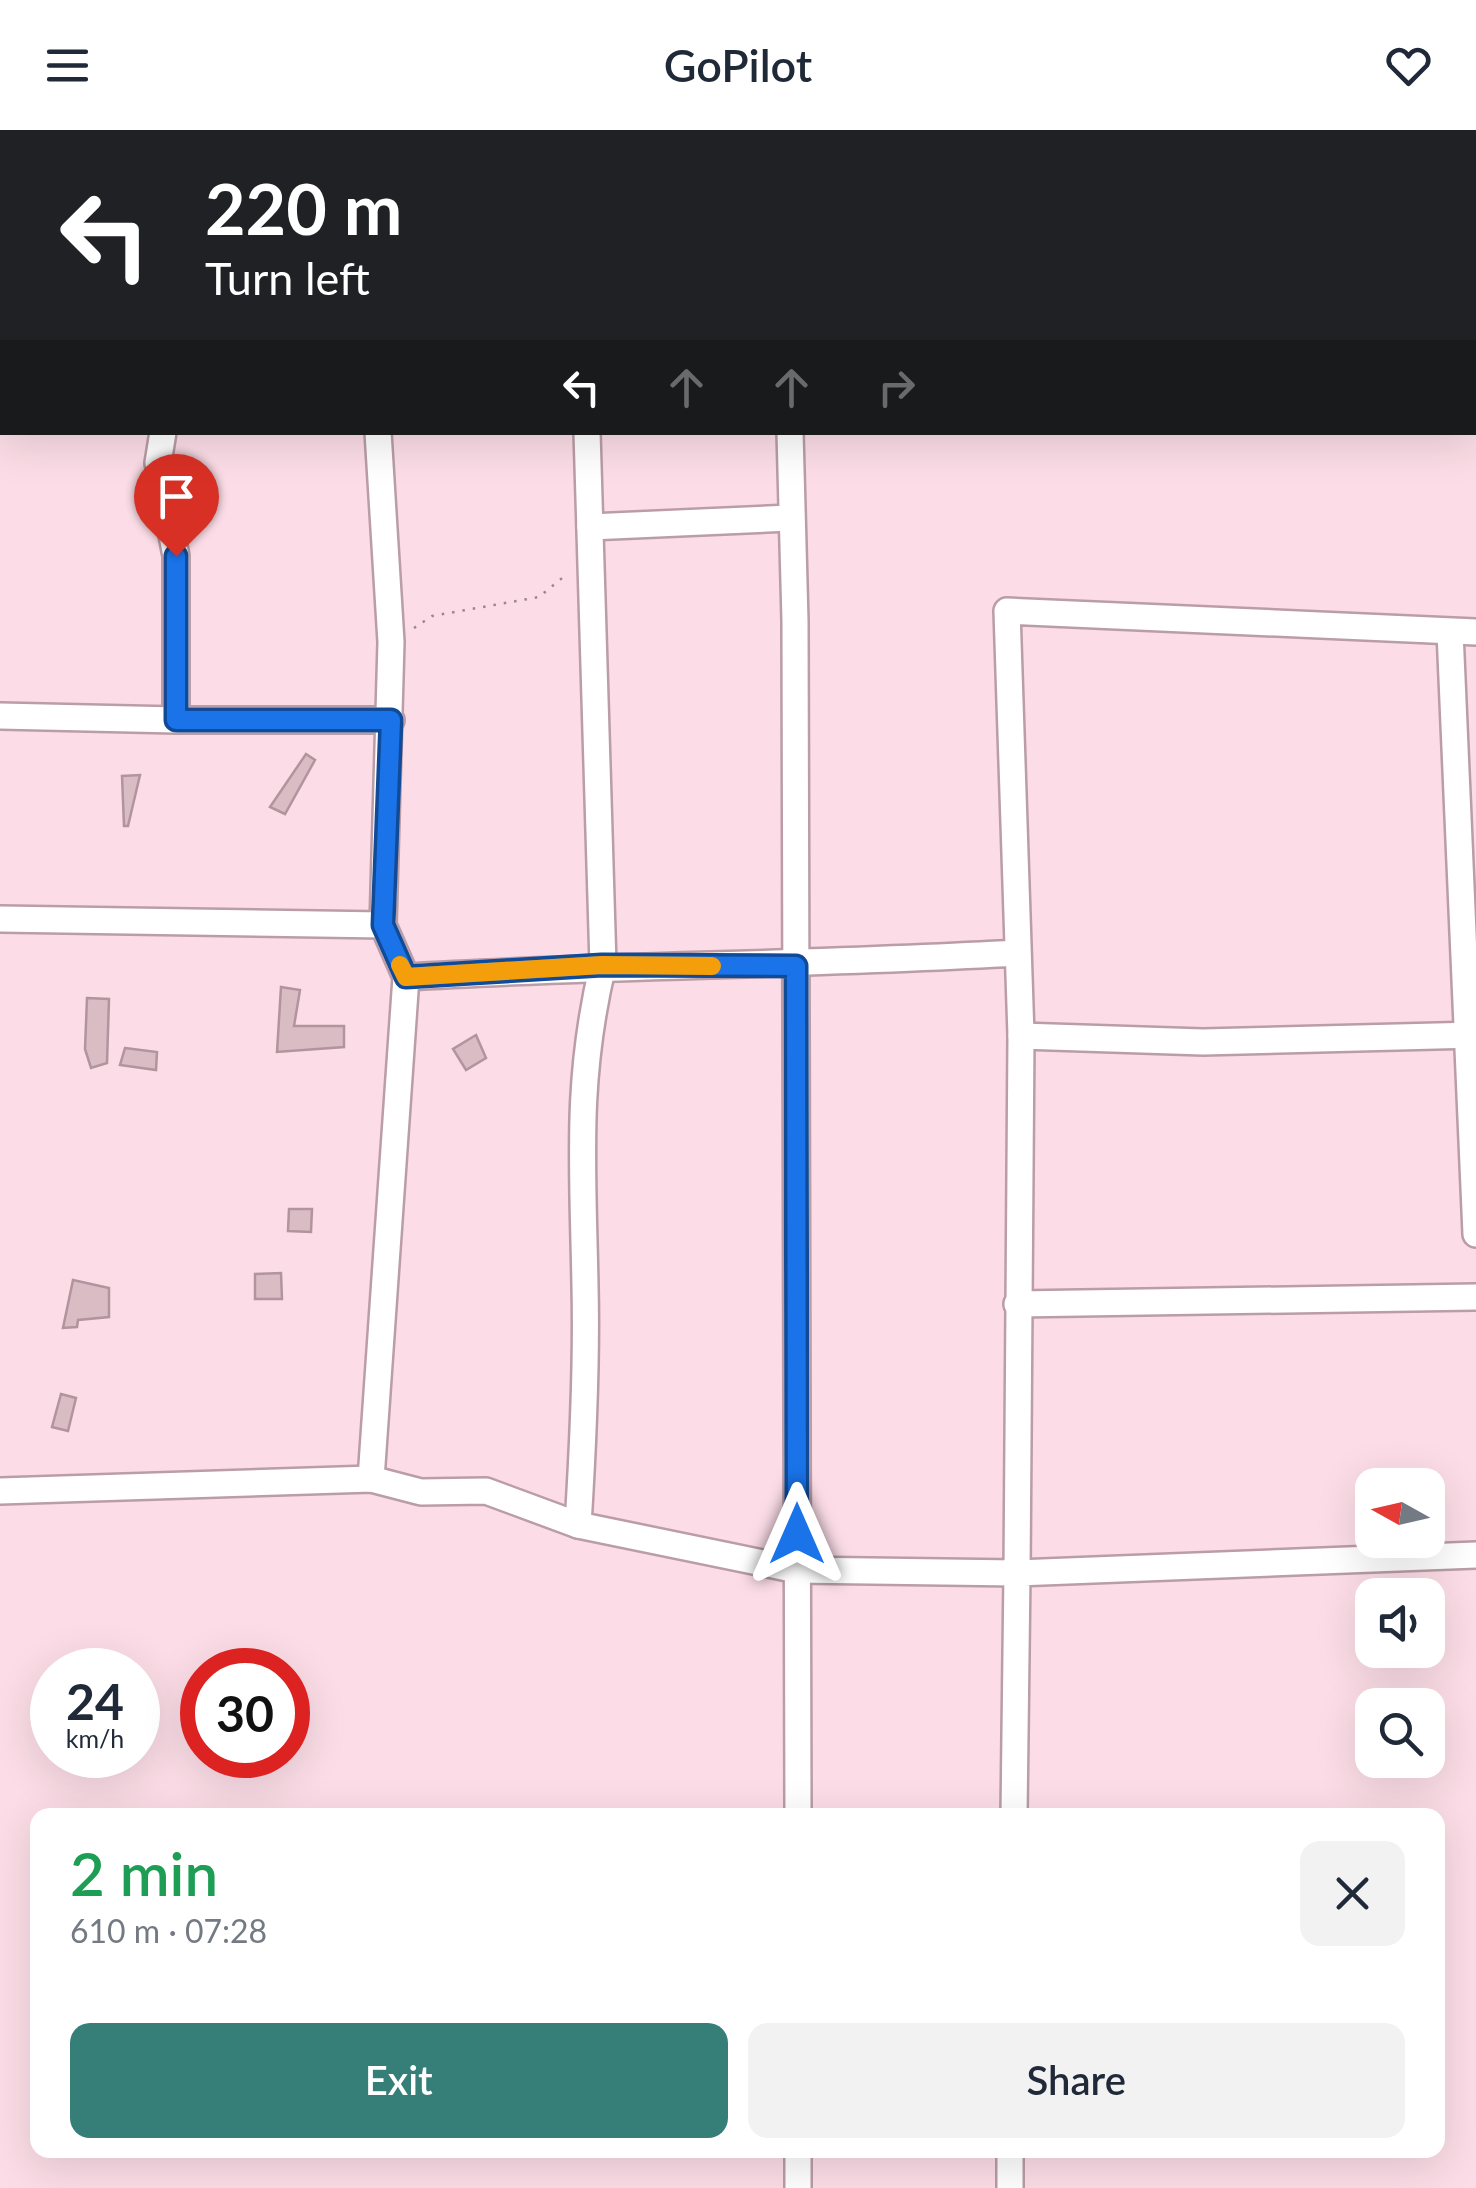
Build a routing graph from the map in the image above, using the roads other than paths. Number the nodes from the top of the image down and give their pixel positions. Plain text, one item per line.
1 (163, 435) edge
2 (378, 435) edge
3 (587, 435) edge
4 (790, 435) edge
5 (790, 518) junction
6 (590, 527) junction
7 (1463, 632) edge
8 (0, 716) edge
9 (176, 720) junction
10 (391, 720) junction
11 (0, 920) edge
12 (383, 925) junction
13 (1016, 953) junction
14 (602, 965) junction
15 (796, 966) junction
16 (406, 977) junction
17 (1471, 1035) edge
18 (1021, 1036) junction
19 (1476, 1234) edge
20 (1476, 1297) edge
21 (1017, 1304) junction
22 (371, 1479) junction
23 (0, 1490) edge
24 (578, 1525) junction
25 (1476, 1555) edge
26 (797, 1570) junction
27 (1018, 1574) junction
28 (798, 1808) edge
29 (1014, 1808) edge
30 (798, 2158) edge
31 (1010, 2158) edge
32 (798, 2188) edge
33 (1010, 2188) edge

1 - 9 street
2 - 10 street
3 - 6 street
4 - 5 street
5 - 6 street
5 - 15 street
6 - 14 street
7 - 13 street
7 - 17 street
8 - 9 street
9 - 10 street
10 - 12 street
11 - 12 street
12 - 16 street
13 - 15 street
13 - 18 street
14 - 15 street
14 - 16 street
14 - 24 street
15 - 26 street
16 - 22 street
17 - 18 street
17 - 19 street
18 - 21 street
20 - 21 street
21 - 27 street
22 - 23 street
22 - 24 street
24 - 26 street
25 - 27 street
26 - 27 street
26 - 28 street
27 - 29 street
30 - 32 street
31 - 33 street

